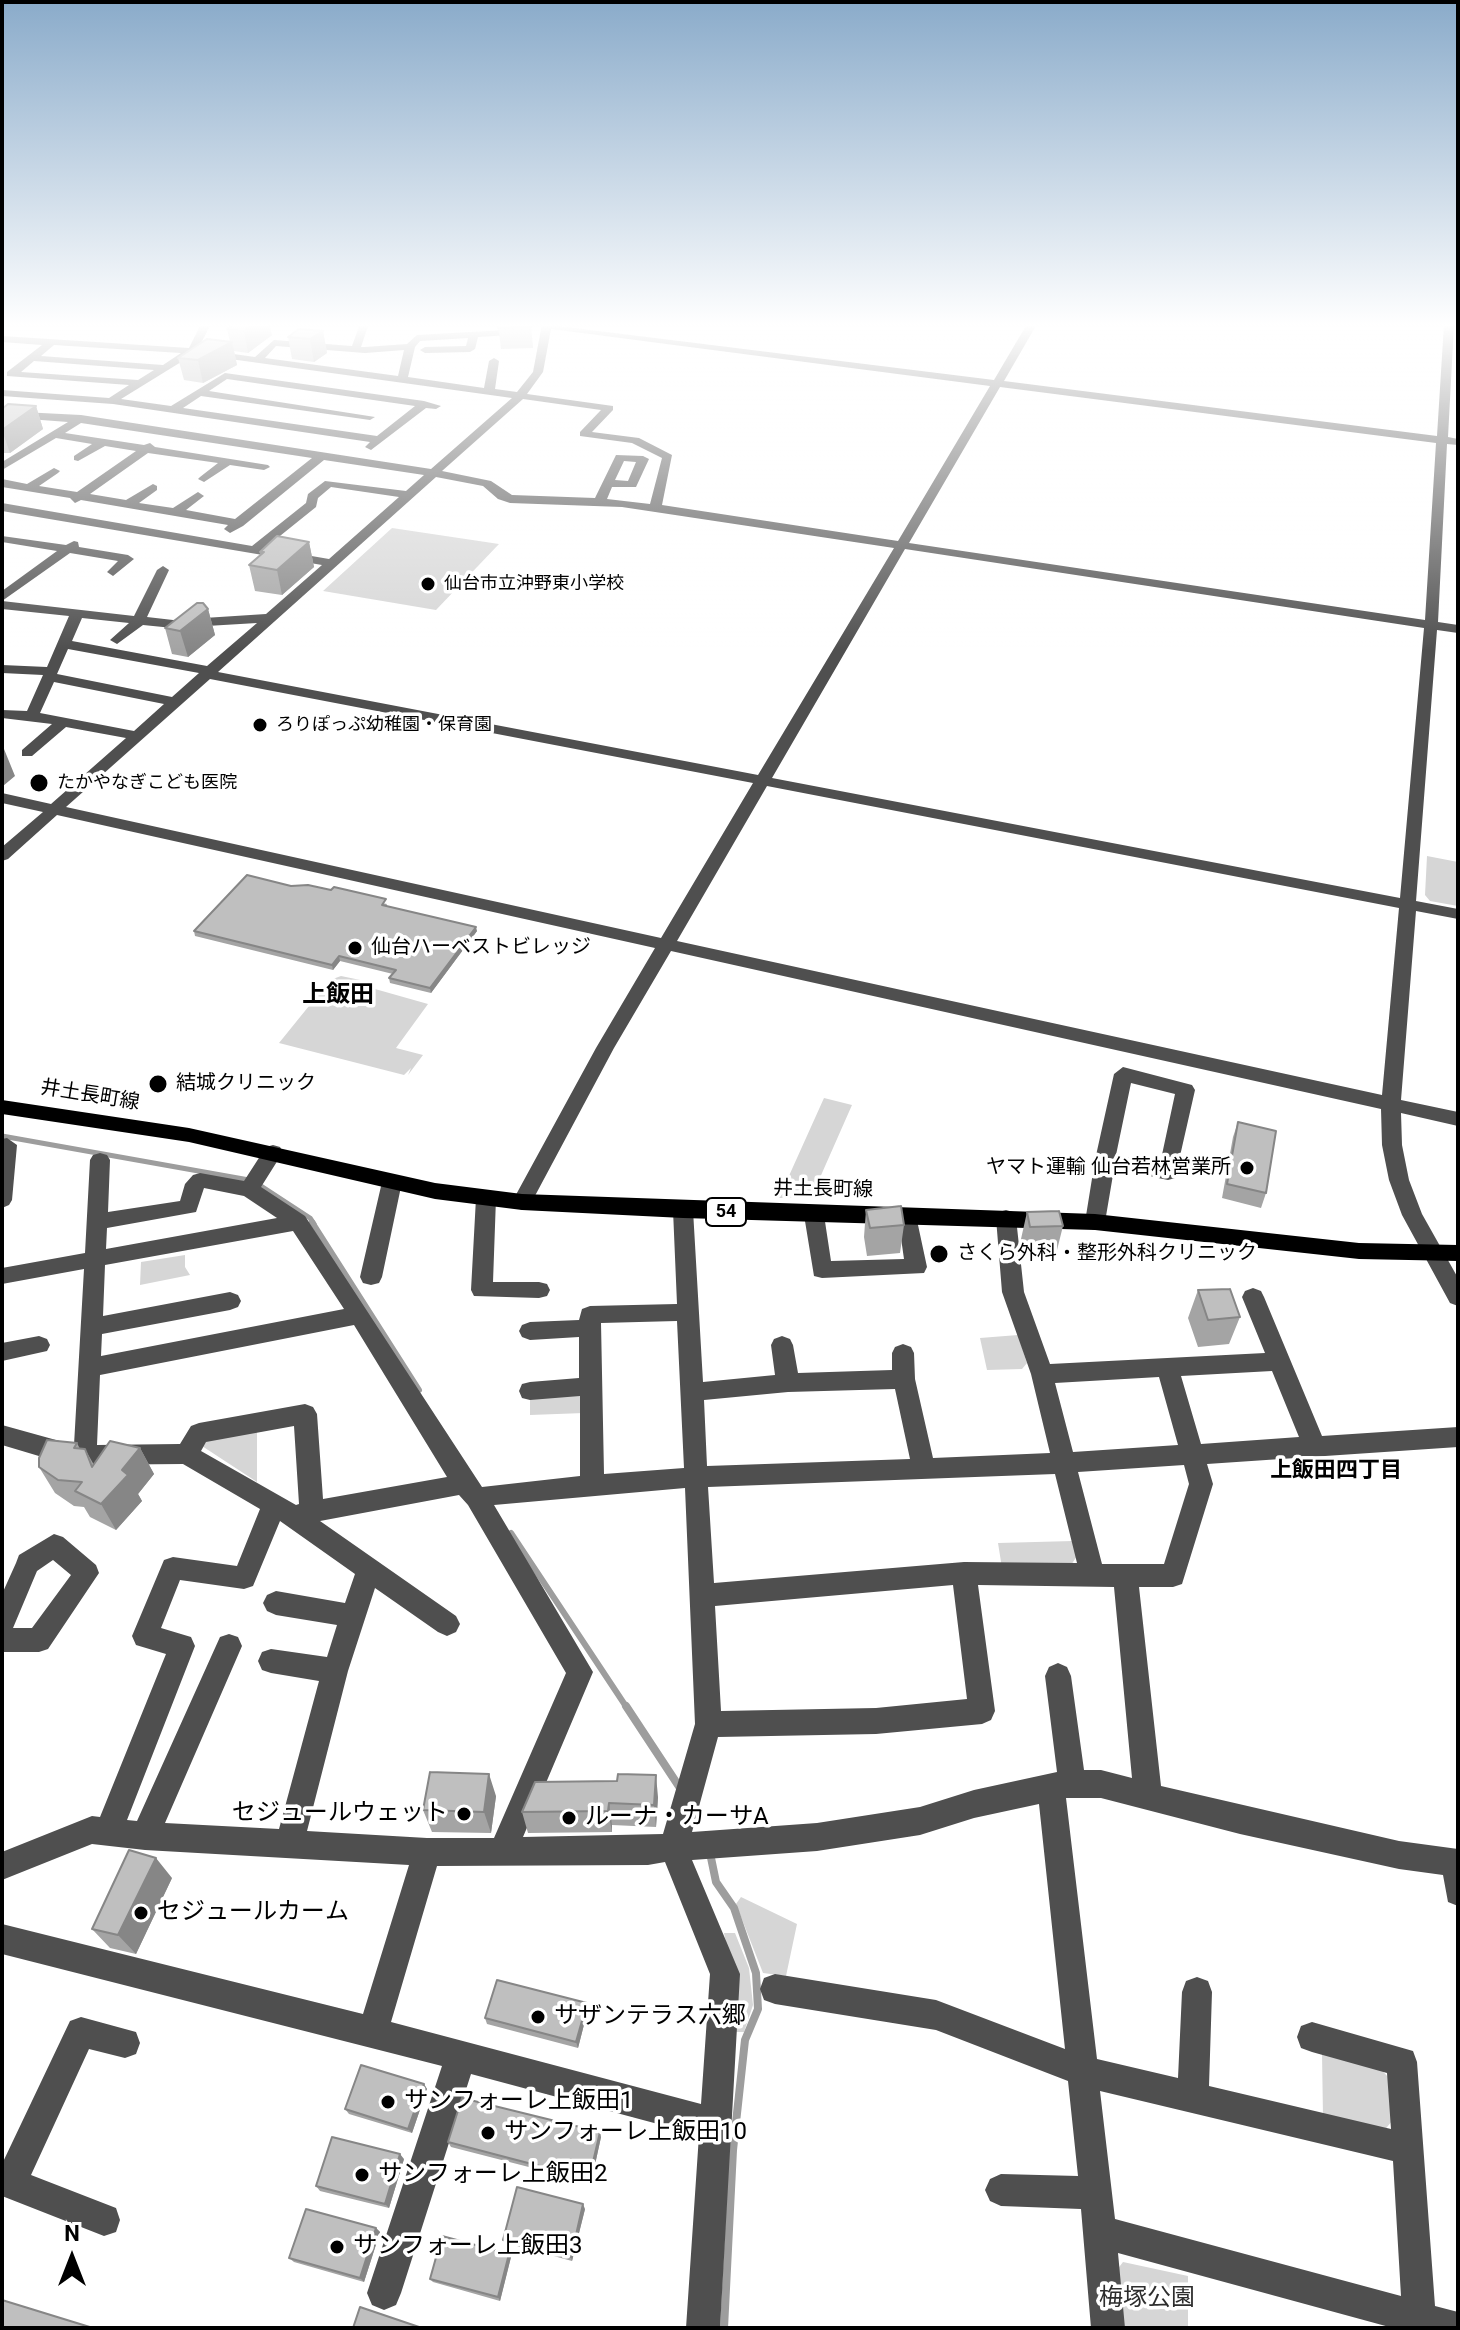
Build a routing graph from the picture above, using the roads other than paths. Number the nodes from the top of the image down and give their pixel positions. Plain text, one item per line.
1 (59, 433) edge
2 (169, 433) edge
3 (175, 433) edge
4 (253, 433) edge
5 (330, 433) edge
6 (350, 433) edge
7 (390, 433) edge
8 (479, 433) edge
9 (585, 433) edge
10 (970, 433) edge
11 (1386, 433) edge
12 (1442, 433) edge
13 (56, 435) junction
14 (347, 435) junction
15 (379, 440) junction
16 (1442, 440) junction
17 (103, 442) junction
18 (1458, 442) edge
19 (238, 443) junction
20 (147, 449) junction
21 (290, 451) junction
22 (190, 456) junction
23 (322, 456) junction
24 (78, 458) dead end
25 (353, 461) junction
26 (227, 462) junction
27 (179, 464) dead end
28 (2, 467) edge
29 (264, 467) junction
30 (54, 471) dead end
31 (434, 473) junction
32 (204, 479) dead end
33 (249, 481) dead end
34 (2, 483) edge
35 (608, 483) dead end
36 (28, 488) junction
37 (153, 488) dead end
38 (408, 495) junction
39 (80, 496) junction
40 (198, 496) dead end
41 (600, 501) junction
42 (129, 504) junction
43 (220, 504) dead end
44 (312, 504) junction
45 (328, 506) dead end
46 (2, 507) edge
47 (655, 508) junction
48 (176, 512) junction
49 (52, 515) junction
50 (204, 517) junction
51 (239, 523) junction
52 (105, 526) junction
53 (4, 539) edge
54 (210, 543) junction
55 (904, 544) junction
56 (68, 549) junction
57 (254, 550) junction
58 (333, 563) junction
59 (163, 570) dead end
60 (113, 572) dead end
61 (2, 597) edge
62 (2, 605) edge
63 (77, 614) junction
64 (270, 618) junction
65 (138, 622) junction
66 (1431, 625) junction
67 (1458, 629) edge
68 (117, 640) dead end
69 (64, 644) junction
70 (2, 669) edge
71 (209, 672) junction
72 (51, 674) junction
73 (175, 702) junction
74 (9, 715) edge
75 (32, 716) junction
76 (63, 722) junction
77 (2, 726) edge
78 (136, 736) junction
79 (27, 753) dead end
80 (765, 780) junction
81 (2, 798) edge
82 (54, 810) junction
83 (4, 851) edge
84 (1408, 904) junction
85 (1458, 914) edge
86 (668, 944) junction
87 (1391, 1104) junction
88 (2, 1107) edge
89 (1458, 1119) edge
90 (2, 1146) edge
91 (273, 1152) junction
92 (100, 1160) dead end
93 (1105, 1160) junction
94 (392, 1182) junction
95 (253, 1183) junction
96 (486, 1198) junction
97 (2, 1200) edge
98 (522, 1202) junction
99 (683, 1210) junction
100 (814, 1215) junction
101 (908, 1217) junction
102 (1006, 1218) junction
103 (97, 1222) junction
104 (298, 1222) junction
105 (1095, 1222) junction
106 (1458, 1253) edge
107 (1434, 1254) junction
108 (96, 1259) junction
109 (2, 1276) edge
110 (371, 1277) dead end
111 (539, 1290) dead end
112 (1253, 1297) dead end
113 (1458, 1297) edge
114 (230, 1301) dead end
115 (687, 1312) junction
116 (360, 1315) junction
117 (92, 1327) junction
118 (589, 1328) junction
119 (530, 1331) dead end
120 (39, 1345) dead end
121 (782, 1345) dead end
122 (2, 1352) edge
123 (903, 1353) dead end
124 (1278, 1361) junction
125 (1167, 1367) junction
126 (89, 1368) junction
127 (1042, 1374) junction
128 (904, 1379) junction
129 (788, 1383) junction
130 (593, 1386) junction
131 (530, 1391) dead end
132 (693, 1392) junction
133 (2, 1435) edge
134 (1458, 1437) edge
135 (1314, 1446) junction
136 (85, 1454) junction
137 (186, 1454) junction
138 (1194, 1454) junction
139 (1065, 1463) junction
140 (924, 1469) junction
141 (694, 1477) junction
142 (592, 1486) junction
143 (481, 1493) junction
144 (293, 1511) junction
145 (369, 1569) junction
146 (964, 1573) junction
147 (1092, 1575) junction
148 (1125, 1576) junction
149 (704, 1595) junction
150 (276, 1603) dead end
151 (354, 1616) junction
152 (2, 1624) edge
153 (447, 1624) dead end
154 (2, 1640) edge
155 (229, 1646) dead end
156 (271, 1661) dead end
157 (335, 1671) junction
158 (1058, 1676) dead end
159 (708, 1724) junction
160 (1062, 1785) junction
161 (1148, 1796) junction
162 (108, 1832) junction
163 (145, 1836) junction
164 (289, 1845) junction
165 (673, 1847) junction
166 (427, 1852) junction
167 (502, 1852) junction
168 (1457, 1863) edge
169 (2, 1866) edge
170 (1458, 1892) edge
171 (2, 1939) edge
172 (775, 1989) dead end
173 (1197, 1992) dead end
174 (373, 2032) junction
175 (1312, 2037) dead end
176 (125, 2043) dead end
177 (461, 2055) junction
178 (1083, 2071) junction
179 (1193, 2097) junction
180 (716, 2124) junction
181 (1408, 2149) junction
182 (6, 2181) edge
183 (1001, 2190) dead end
184 (1096, 2193) junction
185 (104, 2220) dead end
186 (1099, 2231) junction
187 (384, 2293) dead end
188 (1419, 2317) junction
189 (703, 2328) edge
190 (1108, 2328) edge
191 (1455, 2328) edge

1 - 13 street
2 - 20 street
3 - 19 street
4 - 19 street
5 - 14 street
6 - 14 street
7 - 15 street
8 - 31 street
9 - 47 street
10 - 55 street
11 - 16 street
12 - 16 street
13 - 17 street
13 - 28 street
14 - 15 street
15 - 25 street
16 - 18 street
16 - 66 street
17 - 20 street
17 - 24 street
19 - 21 street
20 - 22 street
20 - 39 street
21 - 23 street
21 - 29 street
22 - 26 street
22 - 27 street
23 - 25 street
23 - 51 street
25 - 31 street
26 - 29 street
26 - 32 street
29 - 33 street
30 - 36 street
31 - 38 street
31 - 41 street
34 - 36 street
35 - 41 street
36 - 39 street
37 - 42 street
38 - 44 street
38 - 58 street
39 - 42 street
39 - 49 street
40 - 48 street
41 - 47 street
42 - 48 street
43 - 50 street
44 - 45 street
44 - 57 street
46 - 49 street
47 - 55 street
48 - 50 street
49 - 52 street
50 - 51 street
51 - 54 street
52 - 54 street
52 - 56 street
53 - 56 street
54 - 57 street
55 - 66 street
55 - 80 street
56 - 60 street
56 - 61 street
57 - 58 street
58 - 64 street
59 - 65 street
62 - 63 street
63 - 65 street
63 - 69 street
64 - 65 street
64 - 71 street
65 - 68 street
66 - 67 street
66 - 84 street
69 - 71 street
69 - 72 street
70 - 72 street
71 - 73 street
71 - 80 street
72 - 73 street
72 - 75 street
73 - 78 street
74 - 75 street
74 - 77 street
75 - 76 street
76 - 78 street
76 - 79 street
78 - 82 street
80 - 84 street
80 - 86 street
81 - 82 street
82 - 83 street
82 - 86 street
84 - 85 street
84 - 87 street
86 - 87 street
86 - 98 street
87 - 89 street
87 - 107 street
88 - 91 main road, 井土長町線 / 54
90 - 97 street
91 - 94 main road, 井土長町線 / 54
91 - 95 street
92 - 103 street
93 - 93 street
93 - 105 street
94 - 96 main road, 井土長町線 / 54
94 - 110 street
95 - 103 street
95 - 104 street
96 - 98 main road, 井土長町線 / 54
96 - 111 street
98 - 99 main road, 井土長町線 / 54
99 - 100 main road, 井土長町線 / 54
99 - 115 street
100 - 101 main road, 井土長町線 / 54
100 - 101 street
101 - 102 main road, 井土長町線 / 54
102 - 105 main road, 井土長町線 / 54
102 - 127 street
103 - 108 street
104 - 108 street
104 - 116 street
105 - 107 main road, 井土長町線 / 54
106 - 107 main road, 井土長町線 / 54
107 - 113 street
108 - 109 street
108 - 117 street
112 - 124 street
114 - 117 street
115 - 118 street
115 - 132 street
116 - 126 street
116 - 143 street
117 - 126 street
118 - 119 street
118 - 130 street
120 - 122 street
121 - 129 street
123 - 128 street
124 - 125 street
124 - 135 street
125 - 127 street
125 - 138 street
126 - 136 street
127 - 139 street
128 - 129 street
128 - 140 street
129 - 132 street
130 - 131 street
130 - 142 street
132 - 141 street
133 - 136 street
134 - 135 street
135 - 138 street
136 - 137 street
137 - 144 street
137 - 144 street
138 - 139 street
138 - 148 street
139 - 140 street
139 - 147 street
140 - 141 street
141 - 142 street
141 - 149 street
142 - 143 street
143 - 144 street
143 - 167 street
144 - 145 street
144 - 162 street
145 - 151 street
145 - 153 street
146 - 147 street
146 - 149 street
146 - 159 street
147 - 148 street
148 - 161 street
149 - 159 street
150 - 151 street
151 - 157 street
152 - 154 street
155 - 163 street
156 - 157 street
157 - 164 street
158 - 160 street
159 - 165 street
160 - 161 street
160 - 165 street
160 - 178 street
161 - 168 street
162 - 163 street
162 - 169 street
163 - 164 street
164 - 166 street
165 - 167 street
165 - 180 street
166 - 167 street
166 - 174 street
168 - 170 street
171 - 174 street
172 - 178 street
173 - 179 street
174 - 177 street
175 - 181 street
176 - 182 street
177 - 180 street
177 - 187 street
178 - 179 street
178 - 184 street
179 - 181 street
180 - 189 street
181 - 188 street
182 - 185 street
183 - 184 street
184 - 186 street
186 - 188 street
186 - 190 street
188 - 191 street

